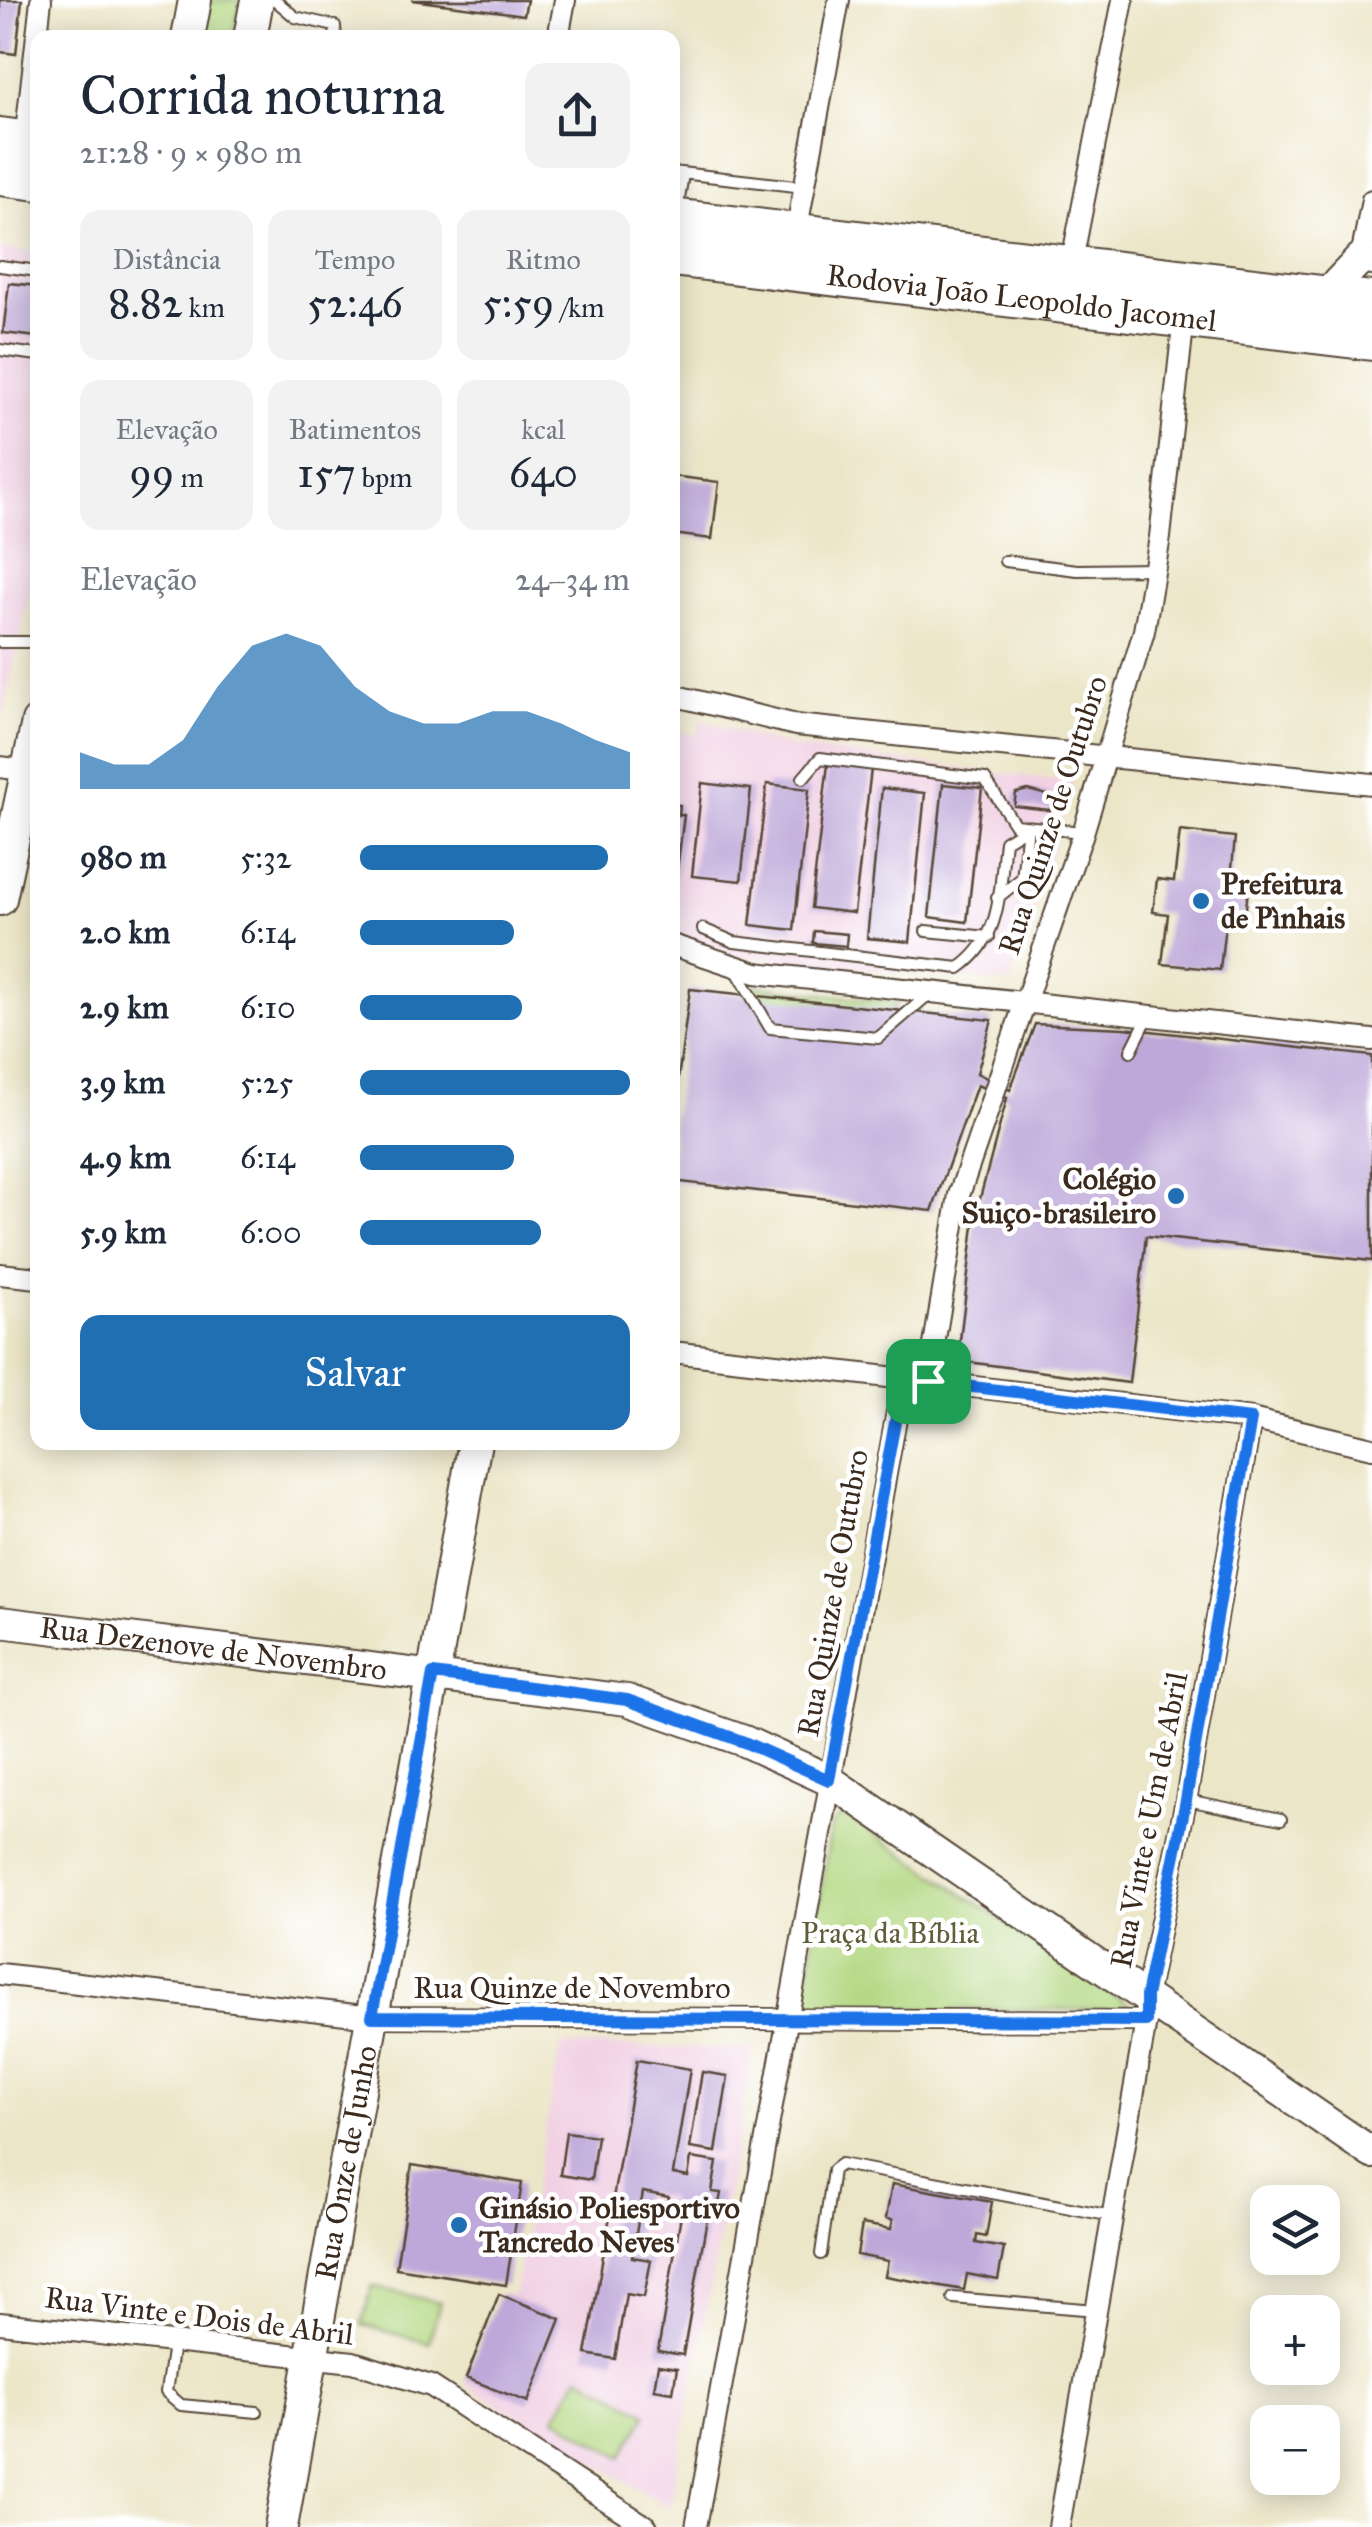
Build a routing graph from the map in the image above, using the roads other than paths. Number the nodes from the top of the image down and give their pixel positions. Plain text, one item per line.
1 (41, 0) edge
2 (195, 0) edge
3 (258, 0) edge
4 (276, 0) edge
5 (564, 0) edge
6 (839, 0) edge
7 (1124, 0) edge
8 (37, 30) edge
9 (189, 30) edge
10 (252, 30) edge
11 (336, 30) edge
12 (559, 30) edge
13 (30, 78) edge
14 (21, 141) edge
15 (680, 173) edge
16 (0, 176) edge
17 (30, 179) edge
18 (804, 187) junction
19 (1372, 200) edge
20 (680, 231) edge
21 (680, 232) edge
22 (796, 234) junction
23 (1367, 259) edge
24 (0, 266) edge
25 (1071, 266) junction
26 (30, 269) edge
27 (1324, 297) junction
28 (1186, 299) junction
29 (1372, 302) edge
30 (1372, 340) edge
31 (0, 350) edge
32 (30, 354) edge
33 (1005, 561) dead end
34 (1156, 569) junction
35 (0, 642) edge
36 (30, 642) edge
37 (680, 697) edge
38 (30, 746) edge
39 (1104, 760) junction
40 (22, 770) edge
41 (803, 778) dead end
42 (1372, 784) edge
43 (1028, 827) junction
44 (1084, 832) junction
45 (0, 898) edge
46 (998, 898) junction
47 (702, 929) dead end
48 (926, 931) dead end
49 (990, 937) junction
50 (680, 948) edge
51 (734, 965) junction
52 (928, 995) junction
53 (1024, 1002) junction
54 (1148, 1016) junction
55 (1372, 1040) edge
56 (1131, 1051) dead end
57 (0, 1274) edge
58 (30, 1277) edge
59 (680, 1353) edge
60 (903, 1379) junction
61 (928, 1381) junction
62 (1251, 1419) junction
63 (1372, 1448) edge
64 (474, 1450) edge
65 (0, 1622) edge
66 (433, 1674) junction
67 (829, 1780) junction
68 (1186, 1800) junction
69 (1281, 1819) dead end
70 (0, 1974) edge
71 (1146, 2008) junction
72 (372, 2017) junction
73 (788, 2020) junction
74 (1372, 2154) edge
75 (1112, 2216) junction
76 (820, 2254) dead end
77 (953, 2298) dead end
78 (1096, 2310) junction
79 (0, 2323) edge
80 (174, 2344) junction
81 (311, 2360) junction
82 (257, 2412) dead end
83 (282, 2527) edge
84 (647, 2527) edge
85 (696, 2527) edge
86 (1060, 2527) edge

1 - 8 street
2 - 9 main road
3 - 10 main road
4 - 11 lane
5 - 12 street
6 - 18 street
7 - 25 street
13 - 14 street
15 - 18 lane
16 - 17 highway
18 - 22 street
19 - 23 street
20 - 22 highway, Rodovia João Leopoldo Jacomel
21 - 28 highway, Rodovia João Leopoldo Jacomel
22 - 25 highway, Rodovia João Leopoldo Jacomel
23 - 27 street
24 - 26 lane
25 - 28 highway, Rodovia João Leopoldo Jacomel
27 - 28 highway, Rodovia João Leopoldo Jacomel
27 - 29 highway, Rodovia João Leopoldo Jacomel
28 - 30 highway, Rodovia João Leopoldo Jacomel
28 - 34 street, Rua Quinze de Outubro
31 - 32 lane
33 - 34 lane
34 - 39 street, Rua Quinze de Outubro
35 - 36 lane
37 - 39 street
38 - 40 main road
39 - 42 street
39 - 44 street, Rua Quinze de Outubro
40 - 45 main road
41 - 43 lane
43 - 44 lane
43 - 46 lane
43 - 46 lane
44 - 53 street, Rua Quinze de Outubro
46 - 49 lane
47 - 49 lane
48 - 49 lane
50 - 51 street
51 - 52 street
51 - 52 lane
52 - 53 street
53 - 54 street
53 - 61 street, Rua Quinze de Outubro
54 - 55 street
54 - 56 lane
57 - 58 street
59 - 60 street
60 - 61 street
60 - 67 street, Rua Quinze de Outubro
61 - 62 street
62 - 63 street
62 - 68 street, Rua Vinte e Um de Abril
64 - 66 main road, Rua Onze de Junho
65 - 66 street, Rua Dezenove de Novembro
66 - 67 street, Rua Dezenove de Novembro
66 - 72 main road, Rua Onze de Junho
67 - 71 street, Rua Dezenove de Novembro
67 - 73 street, Rua Quinze de Outubro
68 - 69 lane
68 - 71 street, Rua Vinte e Um de Abril
70 - 72 street, Rua Quinze de Novembro
71 - 73 street, Rua Quinze de Novembro
71 - 74 street, Rua Dezenove de Novembro
71 - 75 street, Rua Vinte e Um de Abril
72 - 73 street, Rua Quinze de Novembro
72 - 81 main road, Rua Onze de Junho
73 - 85 street, Rua Quinze de Outubro
75 - 76 lane
75 - 78 street, Rua Vinte e Um de Abril
77 - 78 lane
78 - 86 street, Rua Vinte e Um de Abril
79 - 80 street, Rua Vinte e Dois de Abril
80 - 81 street, Rua Vinte e Dois de Abril
80 - 82 lane
81 - 83 main road, Rua Onze de Junho
81 - 84 street, Rua Vinte e Dois de Abril

